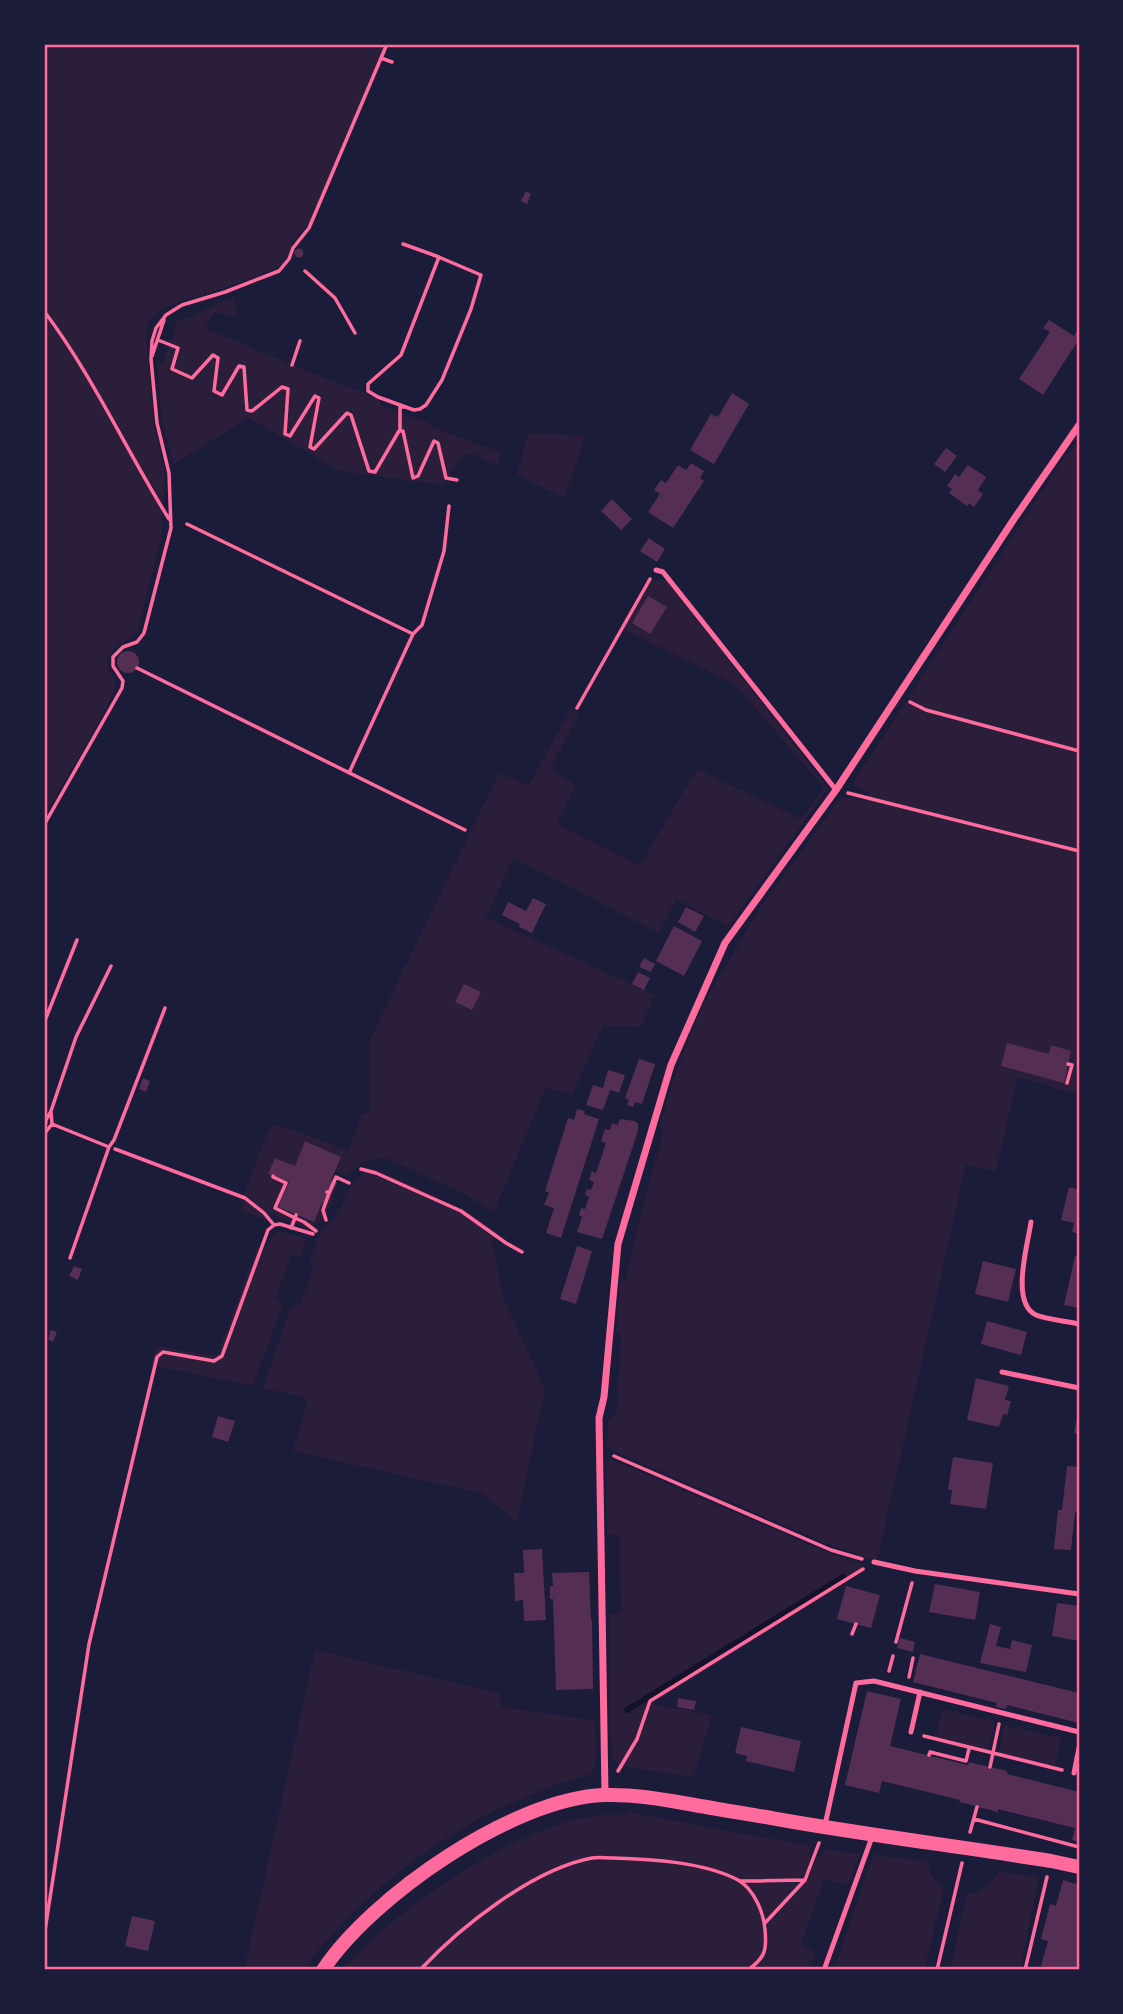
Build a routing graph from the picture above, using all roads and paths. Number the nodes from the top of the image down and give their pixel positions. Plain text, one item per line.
1 (387, 44) edge
2 (381, 58) junction
3 (392, 62) dead end
4 (404, 244) dead end
5 (439, 257) junction
6 (304, 271) dead end
7 (44, 311) edge
8 (166, 315) junction
9 (355, 333) dead end
10 (158, 340) junction
11 (300, 341) dead end
12 (150, 359) junction
13 (292, 365) dead end
14 (447, 368) junction
15 (442, 380) junction
16 (407, 408) junction
17 (1079, 425) edge
18 (400, 430) junction
19 (457, 480) dead end
20 (449, 506) dead end
21 (170, 521) junction
22 (187, 524) dead end
23 (656, 570) joint
24 (413, 634) junction
25 (137, 668) dead end
26 (899, 696) junction
27 (577, 708) dead end
28 (1079, 751) edge
29 (349, 773) junction
30 (836, 790) junction
31 (868, 798) dead end
32 (44, 824) edge
33 (465, 830) dead end
34 (1079, 851) edge
35 (77, 940) dead end
36 (111, 965) dead end
37 (165, 1008) dead end
38 (44, 1023) edge
39 (1068, 1064) dead end
40 (1067, 1083) dead end
41 (51, 1111) junction
42 (45, 1120) edge
43 (52, 1124) junction
44 (114, 1140) junction
45 (109, 1147) junction
46 (115, 1149) junction
47 (107, 1155) junction
48 (361, 1169) dead end
49 (273, 1175) dead end
50 (349, 1184) dead end
51 (296, 1216) junction
52 (326, 1220) dead end
53 (1031, 1222) dead end
54 (274, 1225) junction
55 (291, 1228) junction
56 (522, 1252) dead end
57 (70, 1258) dead end
58 (1079, 1324) edge
59 (1002, 1372) dead end
60 (1079, 1388) edge
61 (600, 1450) junction
62 (874, 1562) junction
63 (915, 1571) junction
64 (1079, 1594) edge
65 (856, 1624) dead end
66 (852, 1634) dead end
67 (896, 1642) dead end
68 (913, 1658) dead end
69 (906, 1689) junction
70 (920, 1692) junction
71 (1001, 1713) junction
72 (911, 1732) dead end
73 (1079, 1732) edge
74 (930, 1738) dead end
75 (1079, 1748) edge
76 (969, 1749) junction
77 (993, 1754) junction
78 (929, 1755) dead end
79 (990, 1767) dead end
80 (1054, 1768) dead end
81 (1074, 1773) dead end
82 (605, 1794) junction
83 (977, 1807) dead end
84 (974, 1819) junction
85 (824, 1827) junction
86 (873, 1834) junction
87 (966, 1847) junction
88 (1079, 1847) edge
89 (1051, 1861) junction
90 (1079, 1867) edge
91 (804, 1880) junction
92 (740, 1881) junction
93 (765, 1923) junction
94 (44, 1937) edge
95 (323, 1970) edge
96 (420, 1970) edge
97 (748, 1970) edge
98 (824, 1970) edge
99 (937, 1970) edge
100 (1025, 1970) edge

1 - 2 path
2 - 3 path
2 - 8 path
4 - 5 path
5 - 14 path
5 - 16 path
6 - 9 path
7 - 21 path
8 - 10 path
8 - 12 path
10 - 12 path
10 - 18 path
11 - 13 path
12 - 21 path
14 - 15 path
14 - 15 path
15 - 16 path
16 - 18 path
17 - 26 street
18 - 19 path
20 - 24 path
21 - 32 path
22 - 24 path
23 - 27 path
23 - 30 lane
24 - 29 path
25 - 29 path
26 - 28 path
26 - 30 street
29 - 33 path
30 - 61 street
31 - 34 path
35 - 38 path
36 - 41 path
37 - 44 path
39 - 40 path
41 - 42 path
41 - 43 path
42 - 43 path
43 - 45 path
44 - 45 path
44 - 46 path
45 - 47 path
46 - 47 path
46 - 54 path
47 - 57 path
48 - 56 path
49 - 51 path
50 - 52 path
51 - 55 path
51 - 55 path
53 - 58 lane
54 - 55 path
54 - 94 path
59 - 60 lane
61 - 62 path
61 - 82 street
62 - 63 lane
62 - 82 path
63 - 64 lane
63 - 67 path
65 - 66 path
68 - 69 path
69 - 70 lane
69 - 85 lane
70 - 71 lane
70 - 72 lane
71 - 73 lane
71 - 77 path
74 - 76 path
75 - 81 lane
76 - 77 path
76 - 78 path
77 - 79 path
77 - 80 path
82 - 85 main road
82 - 95 main road
83 - 84 path
84 - 87 path
84 - 88 path
85 - 86 main road
85 - 91 path
86 - 87 main road
86 - 98 lane
87 - 89 main road
87 - 99 path
89 - 90 main road
89 - 100 path
91 - 92 path
91 - 93 path
92 - 93 path
92 - 96 path
93 - 97 path

